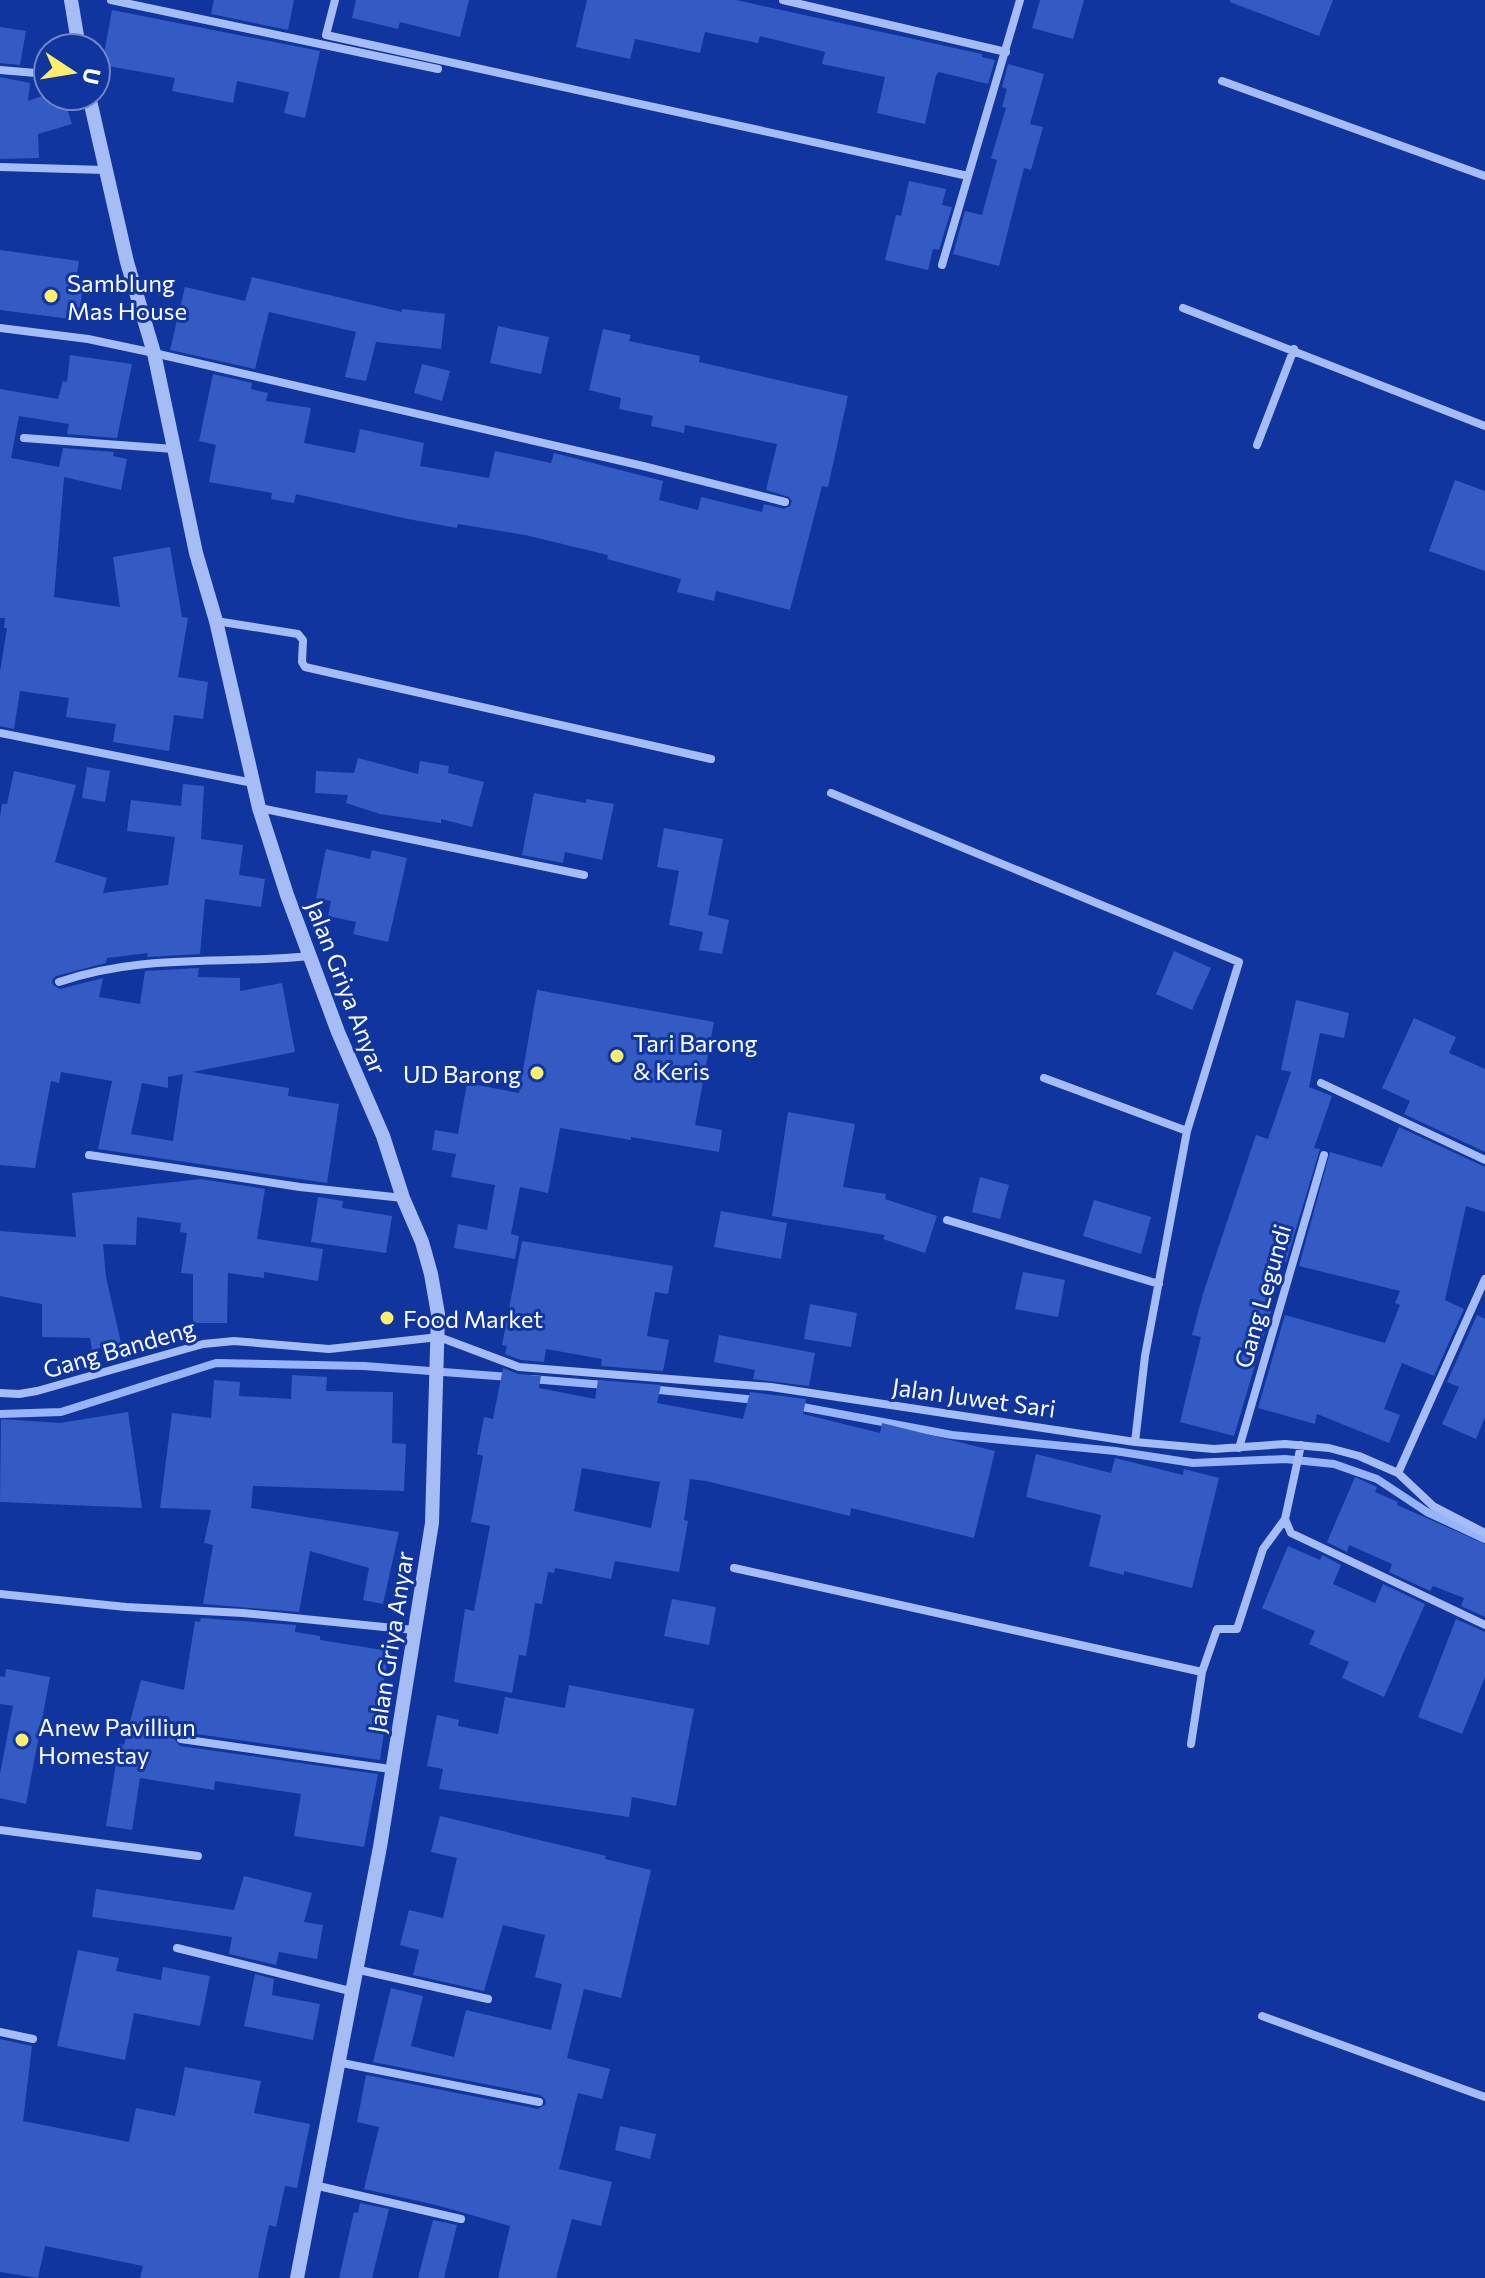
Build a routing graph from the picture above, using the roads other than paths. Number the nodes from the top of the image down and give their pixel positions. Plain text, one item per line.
1 (71, 0) edge
2 (111, 0) edge
3 (335, 0) edge
4 (783, 0) edge
5 (1020, 0) edge
6 (76, 32) edge
7 (1006, 52) junction
8 (438, 69) dead end
9 (0, 70) edge
10 (32, 73) edge
11 (1222, 81) dead end
12 (92, 112) edge
13 (0, 167) edge
14 (105, 170) junction
15 (968, 176) junction
16 (1485, 176) edge
17 (942, 265) dead end
18 (1183, 308) dead end
19 (0, 328) edge
20 (1294, 349) junction
21 (154, 353) junction
22 (1485, 426) edge
23 (24, 438) dead end
24 (1257, 445) dead end
25 (174, 449) junction
26 (785, 502) dead end
27 (216, 621) junction
28 (0, 733) edge
29 (711, 759) dead end
30 (253, 783) junction
31 (831, 793) dead end
32 (259, 808) junction
33 (584, 875) dead end
34 (310, 956) junction
35 (59, 982) dead end
36 (1044, 1078) dead end
37 (1321, 1083) dead end
38 (1187, 1131) junction
39 (89, 1155) dead end
40 (1324, 1155) dead end
41 (1485, 1160) edge
42 (403, 1198) junction
43 (947, 1220) dead end
44 (1485, 1279) edge
45 (1159, 1284) junction
46 (438, 1343) junction
47 (0, 1393) edge
48 (1135, 1442) junction
49 (1301, 1445) junction
50 (1239, 1448) junction
51 (1398, 1473) junction
52 (1285, 1519) junction
53 (1485, 1533) edge
54 (734, 1568) dead end
55 (0, 1594) edge
56 (1485, 1625) edge
57 (414, 1630) junction
58 (1202, 1672) junction
59 (181, 1739) dead end
60 (1191, 1744) dead end
61 (390, 1769) junction
62 (0, 1830) edge
63 (198, 1856) dead end
64 (177, 1948) dead end
65 (354, 1969) junction
66 (350, 1991) junction
67 (488, 1999) dead end
68 (1262, 2016) dead end
69 (0, 2032) edge
70 (33, 2039) dead end
71 (337, 2062) junction
72 (1485, 2097) edge
73 (539, 2102) dead end
74 (313, 2185) junction
75 (461, 2219) dead end
76 (297, 2278) edge

1 - 6 street
2 - 8 street
3 - 15 street
4 - 7 street
5 - 7 street
7 - 15 street
9 - 10 street
11 - 16 street
12 - 14 street, Jalan Griya Anyar
13 - 14 street
14 - 21 street, Jalan Griya Anyar
15 - 17 street
18 - 20 street
19 - 21 street
20 - 22 street
20 - 24 street
21 - 25 street, Jalan Griya Anyar
21 - 26 street
23 - 25 street
25 - 27 street, Jalan Griya Anyar
27 - 29 street
27 - 30 street, Jalan Griya Anyar
28 - 30 street
30 - 32 street, Jalan Griya Anyar
31 - 38 street
32 - 33 street
32 - 34 street, Jalan Griya Anyar
34 - 35 street
34 - 42 street, Jalan Griya Anyar
36 - 38 street
37 - 41 street
38 - 45 street
39 - 42 street
40 - 50 street, Gang Legundi
42 - 46 street, Jalan Griya Anyar
43 - 45 street
44 - 51 street
45 - 48 street
46 - 47 street, Gang Bandeng
46 - 48 street, Jalan Juwet Sari
46 - 57 street, Jalan Griya Anyar
48 - 50 street, Jalan Juwet Sari
49 - 50 street, Jalan Juwet Sari
49 - 51 street, Jalan Juwet Sari
49 - 52 street
51 - 53 street, Jalan Juwet Sari
52 - 56 street
52 - 58 street
54 - 58 street
55 - 57 street
57 - 61 street, Jalan Griya Anyar
58 - 60 street
59 - 61 street
61 - 65 street, Jalan Griya Anyar
62 - 63 street
64 - 66 street
65 - 66 street, Jalan Griya Anyar
65 - 67 street
66 - 71 street, Jalan Griya Anyar
68 - 72 street
69 - 70 street
71 - 73 street
71 - 74 street, Jalan Griya Anyar
74 - 75 street
74 - 76 street, Jalan Griya Anyar

